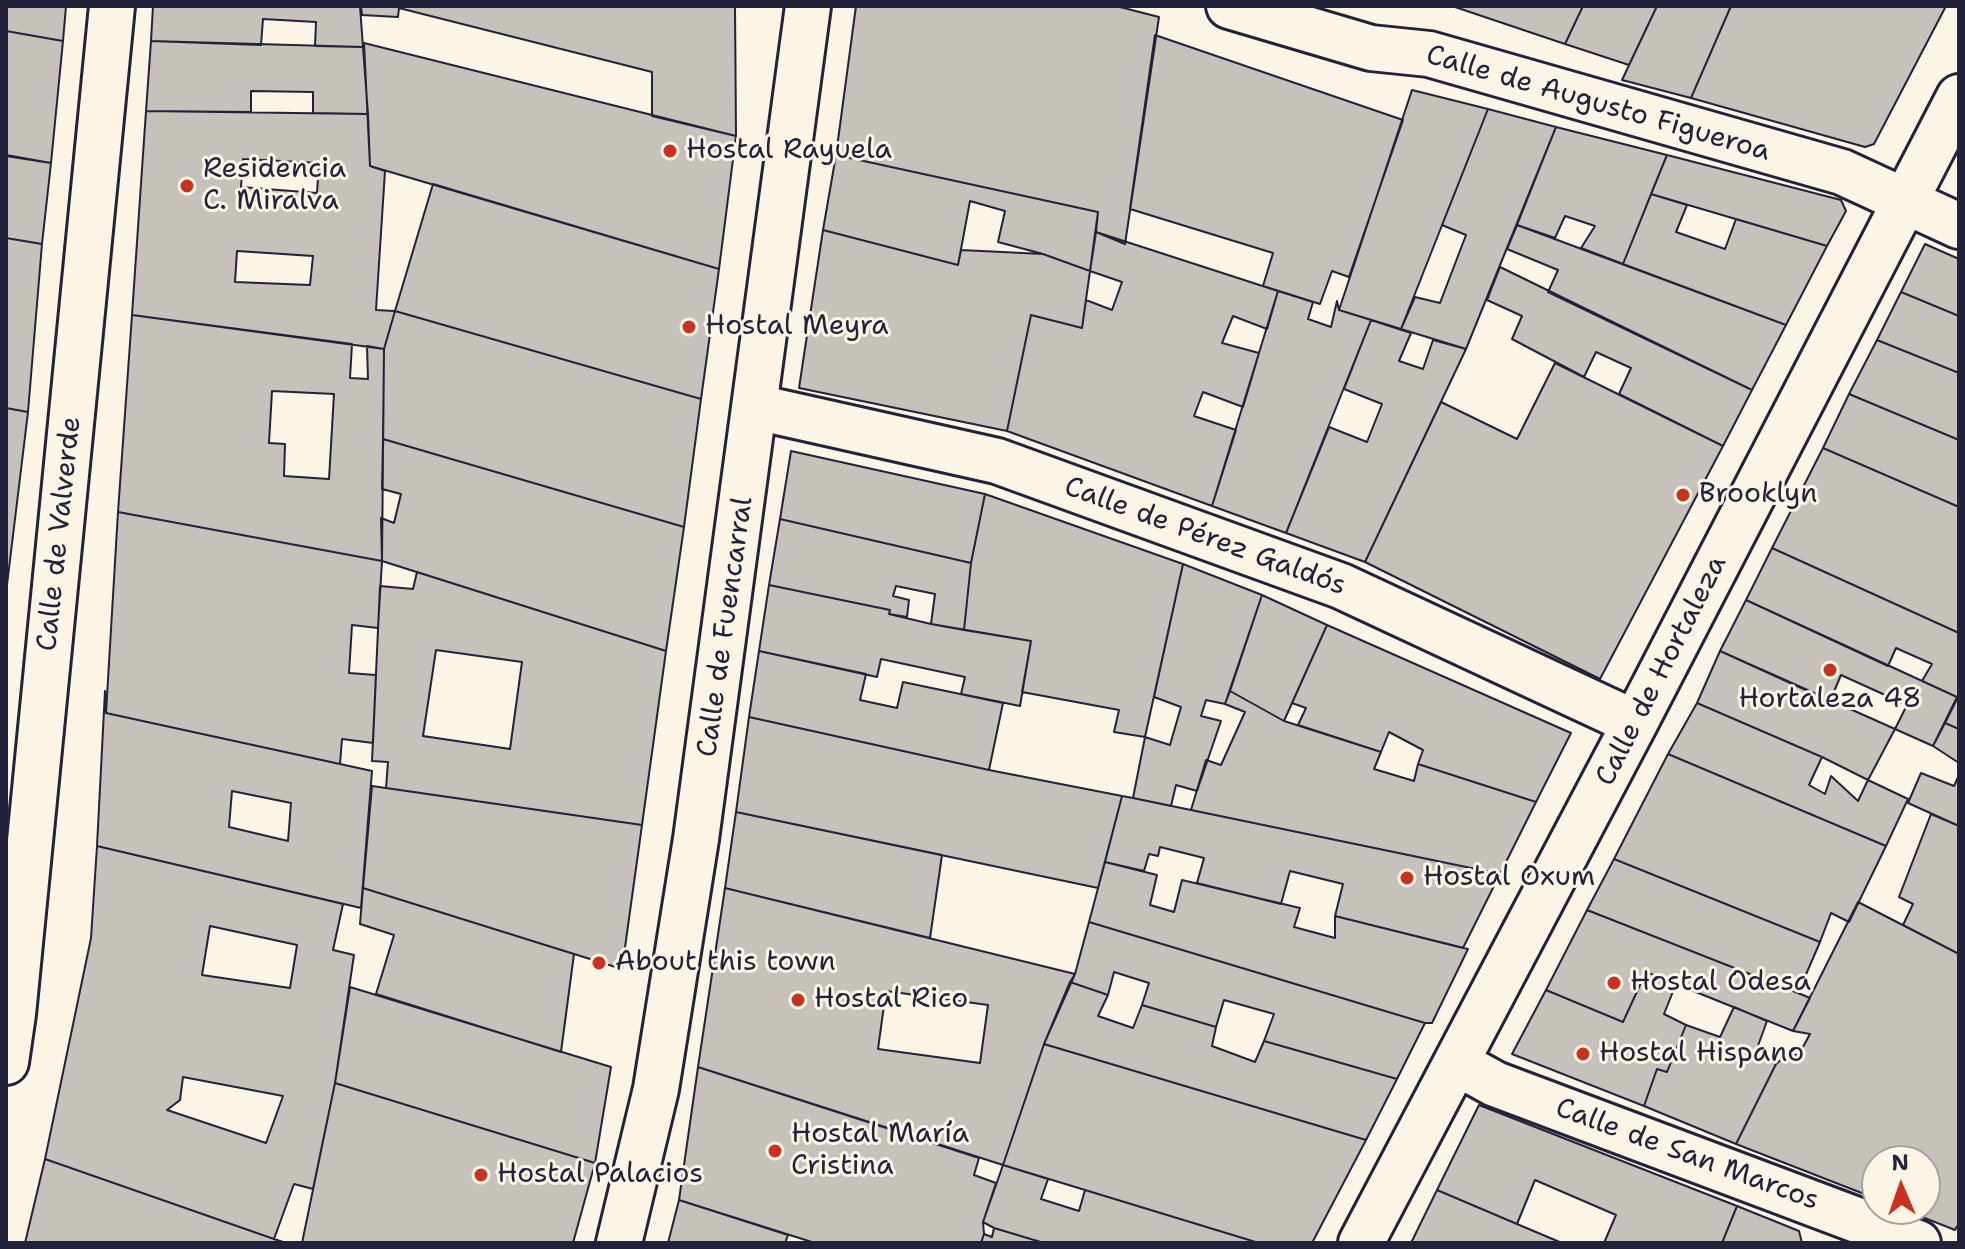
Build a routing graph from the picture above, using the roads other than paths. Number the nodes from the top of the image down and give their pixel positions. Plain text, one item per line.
1 (112, 6) edge
2 (808, 6) edge
3 (1229, 6) edge
4 (1959, 97) edge
5 (1905, 203) junction
6 (1959, 226) edge
7 (756, 407) junction
8 (1635, 723) junction
9 (6, 1062) edge
10 (1457, 1063) junction
11 (1840, 1228) edge
12 (619, 1243) edge
13 (1361, 1243) edge
14 (1918, 1243) edge

1 - 9 street, Calle de Valverde
2 - 7 street, Calle de Fuencarral
3 - 5 street, Calle de Augusto Figueroa
4 - 5 street, Calle de Hortaleza
5 - 6 street, Calle de Augusto Figueroa
5 - 8 street, Calle de Hortaleza
7 - 8 street, Calle de Pérez Galdós
7 - 12 street, Calle de Fuencarral
8 - 10 street, Calle de Hortaleza
10 - 11 street, Calle de San Marcos
10 - 13 street, Calle de Hortaleza
11 - 14 street, Calle de San Marcos

